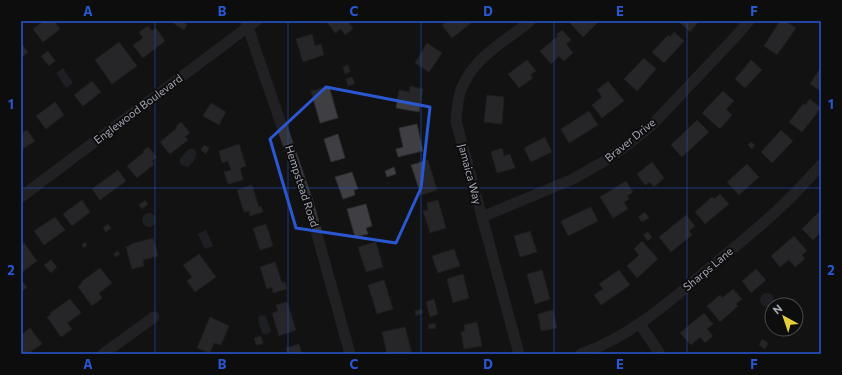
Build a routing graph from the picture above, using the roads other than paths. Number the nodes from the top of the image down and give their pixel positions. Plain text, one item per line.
1 (530, 21) edge
2 (749, 21) edge
3 (250, 23) edge
4 (821, 165) edge
5 (21, 197) edge
6 (482, 217) junction
7 (154, 317) dead end
8 (640, 324) junction
9 (103, 354) edge
10 (350, 354) edge
11 (519, 354) edge
12 (581, 354) edge
13 (660, 354) edge

1 - 6 street, Jamaica Way
2 - 6 street, Braver Drive
3 - 5 street, Englewood Boulevard
3 - 10 street, Hempstead Road
4 - 8 street, Sharps Lane
6 - 11 street, Jamaica Way
7 - 9 street
8 - 12 street, Sharps Lane
8 - 13 street

